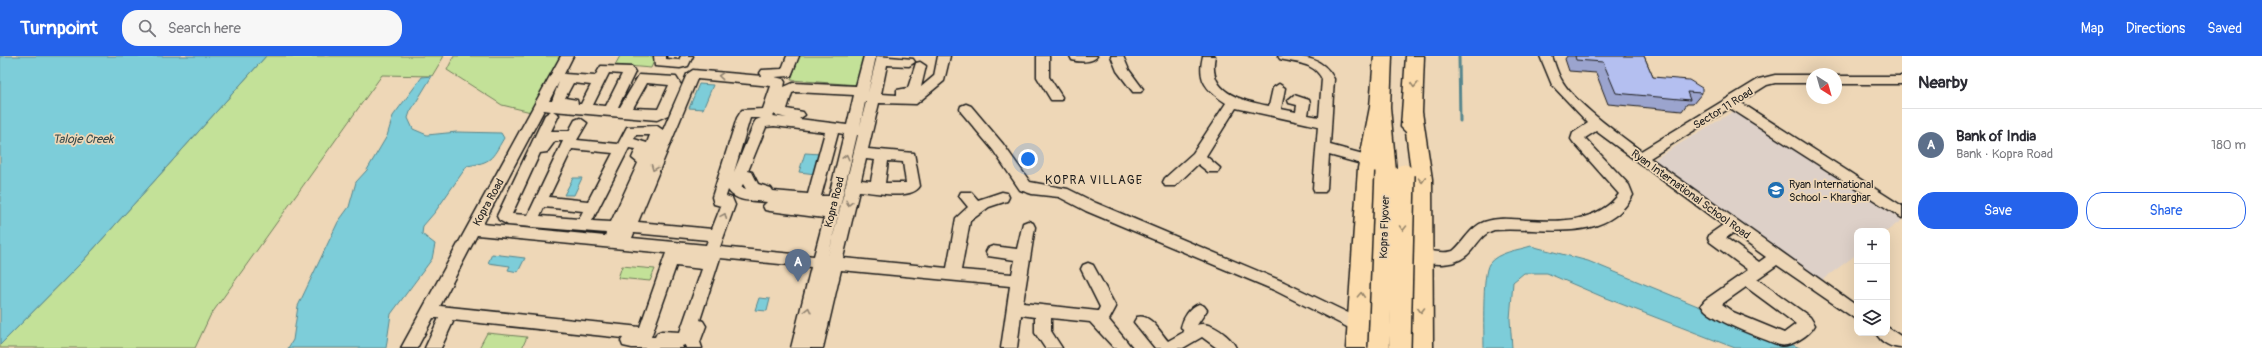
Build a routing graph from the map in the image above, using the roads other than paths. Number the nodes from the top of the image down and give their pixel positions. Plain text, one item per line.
1 (567, 56) edge
2 (660, 56) edge
3 (687, 56) edge
4 (793, 56) edge
5 (944, 56) edge
6 (1043, 56) edge
7 (1091, 56) edge
8 (1117, 56) edge
9 (1209, 56) edge
10 (1284, 56) edge
11 (1383, 56) edge
12 (1415, 56) edge
13 (1546, 56) edge
14 (878, 57) edge
15 (1076, 57) dead end
16 (1315, 59) edge
17 (743, 71) dead end
18 (562, 78) junction
19 (1806, 80) edge
20 (1842, 80) edge
21 (1902, 80) edge
22 (599, 81) junction
23 (1279, 88) dead end
24 (1137, 89) dead end
25 (867, 94) junction
26 (1056, 97) dead end
27 (1234, 102) junction
28 (1731, 103) junction
29 (587, 104) junction
30 (966, 109) dead end
31 (1300, 109) junction
32 (538, 110) junction
33 (615, 110) junction
34 (1316, 110) dead end
35 (1274, 112) junction
36 (1413, 114) junction
37 (555, 116) junction
38 (826, 121) junction
39 (580, 123) dead end
40 (652, 123) dead end
41 (1325, 123) junction
42 (1597, 124) junction
43 (802, 127) dead end
44 (857, 127) junction
45 (754, 138) junction
46 (570, 140) junction
47 (623, 146) junction
48 (1323, 148) junction
49 (542, 150) dead end
50 (861, 154) junction
51 (882, 155) junction
52 (1198, 157) junction
53 (639, 158) dead end
54 (1640, 158) junction
55 (1213, 168) dead end
56 (1386, 169) junction
57 (740, 173) junction
58 (1170, 182) dead end
59 (854, 185) junction
60 (876, 188) junction
61 (1320, 188) dead end
62 (780, 194) dead end
63 (966, 196) dead end
64 (1002, 197) dead end
65 (813, 200) junction
66 (540, 201) junction
67 (770, 206) dead end
68 (833, 208) junction
69 (977, 208) junction
70 (1902, 213) edge
71 (534, 214) dead end
72 (621, 226) junction
73 (1028, 227) dead end
74 (1730, 227) junction
75 (473, 229) junction
76 (716, 235) junction
77 (616, 243) junction
78 (993, 252) dead end
79 (678, 253) junction
80 (1023, 255) junction
81 (715, 256) junction
82 (1422, 256) junction
83 (1777, 257) junction
84 (819, 263) junction
85 (834, 265) junction
86 (1753, 266) junction
87 (1088, 270) dead end
88 (953, 274) junction
89 (1018, 281) junction
90 (1750, 282) junction
91 (1014, 308) junction
92 (1199, 310) dead end
93 (1043, 311) junction
94 (1854, 312) edge
95 (426, 316) junction
96 (1100, 320) junction
97 (446, 322) junction
98 (1142, 322) dead end
99 (1194, 334) junction
100 (1888, 336) edge
101 (1362, 340) edge
102 (1418, 344) edge
103 (1902, 346) edge
104 (409, 348) edge
105 (433, 348) edge
106 (675, 348) edge
107 (694, 348) edge
108 (799, 348) edge
109 (815, 348) edge
110 (1009, 348) edge
111 (1054, 348) edge
112 (1124, 348) edge
113 (1165, 348) edge
114 (1169, 348) edge
115 (1228, 348) edge

1 - 18 street, Kopra Road
2 - 3 street
4 - 17 street
5 - 25 street
6 - 26 street
7 - 15 street
8 - 24 street
9 - 27 street
10 - 16 street
11 - 56 highway
12 -> 36 highway
13 - 42 street, Ryan International School Road
14 - 25 street, Kopra Road
14 - 25 street
16 - 41 street
18 - 22 street
18 - 29 street
18 - 32 street, Kopra Road
19 - 28 street, Sector 11 Road
20 - 21 street
22 - 29 street
22 - 33 street
23 - 35 street
25 - 38 street
25 - 44 street, Kopra Road
27 - 35 street
27 - 52 street
28 - 54 street, Sector 11 Road
28 - 70 street
29 - 33 street
30 - 101 street
31 - 34 street
31 - 35 street
31 - 41 street
32 - 33 street
32 - 37 street
32 - 75 street, Kopra Road
36 - 56 highway, Kopra Flyover
36 -> 82 highway
37 - 40 street
37 - 72 street
38 - 44 street
38 - 45 street
38 - 65 street
39 - 46 street
41 - 48 street
42 - 54 street, Ryan International School Road
42 - 82 street
43 - 45 street
44 - 50 street, Kopra Road
68 -> 44 street, Kopra Road
45 - 57 street
46 - 47 street
46 - 49 street
46 - 66 street
47 - 53 street
47 - 66 street
47 - 72 street
48 - 56 street
48 - 61 street
50 - 51 street
50 - 59 street, Kopra Road
51 - 60 street
51 - 60 street
52 - 55 street
52 - 58 street
54 - 74 street, Ryan International School Road
56 - 101 highway, Kopra Flyover, bridge
101 -> 56 highway
56 -> 102 highway, Kopra Flyover, bridge
57 - 62 street
57 - 65 street
59 - 60 street
59 -> 85 street, Kopra Road
63 - 69 street
64 - 69 street
65 - 68 street
66 - 71 street
67 - 68 street
68 - 84 street, Kopra Road
69 - 88 street
72 - 76 street
76 -> 72 street
72 - 77 street
73 - 80 street
74 - 83 street, Ryan International School Road
74 - 86 street
75 - 77 street
75 - 95 street, Kopra Road
76 - 81 street
77 - 79 street
78 - 80 street
79 - 81 street
79 - 81 street
79 - 95 street
80 - 89 street
81 - 84 street
81 - 107 street
82 -> 102 highway
83 - 86 street
83 - 94 street, Ryan International School Road
84 - 85 street
108 -> 84 street, Kopra Road
85 - 88 street
85 - 109 street, Kopra Road
86 - 90 street
87 - 96 street
88 - 89 street
89 - 91 street
90 - 90 street
91 - 93 street
91 - 110 street
92 - 99 street
93 - 96 street
93 - 111 street
95 - 97 street
95 - 104 street, Kopra Road
96 - 112 street
97 - 105 street
97 - 106 street
98 - 113 street
99 - 114 street
99 - 115 street
100 - 103 street

